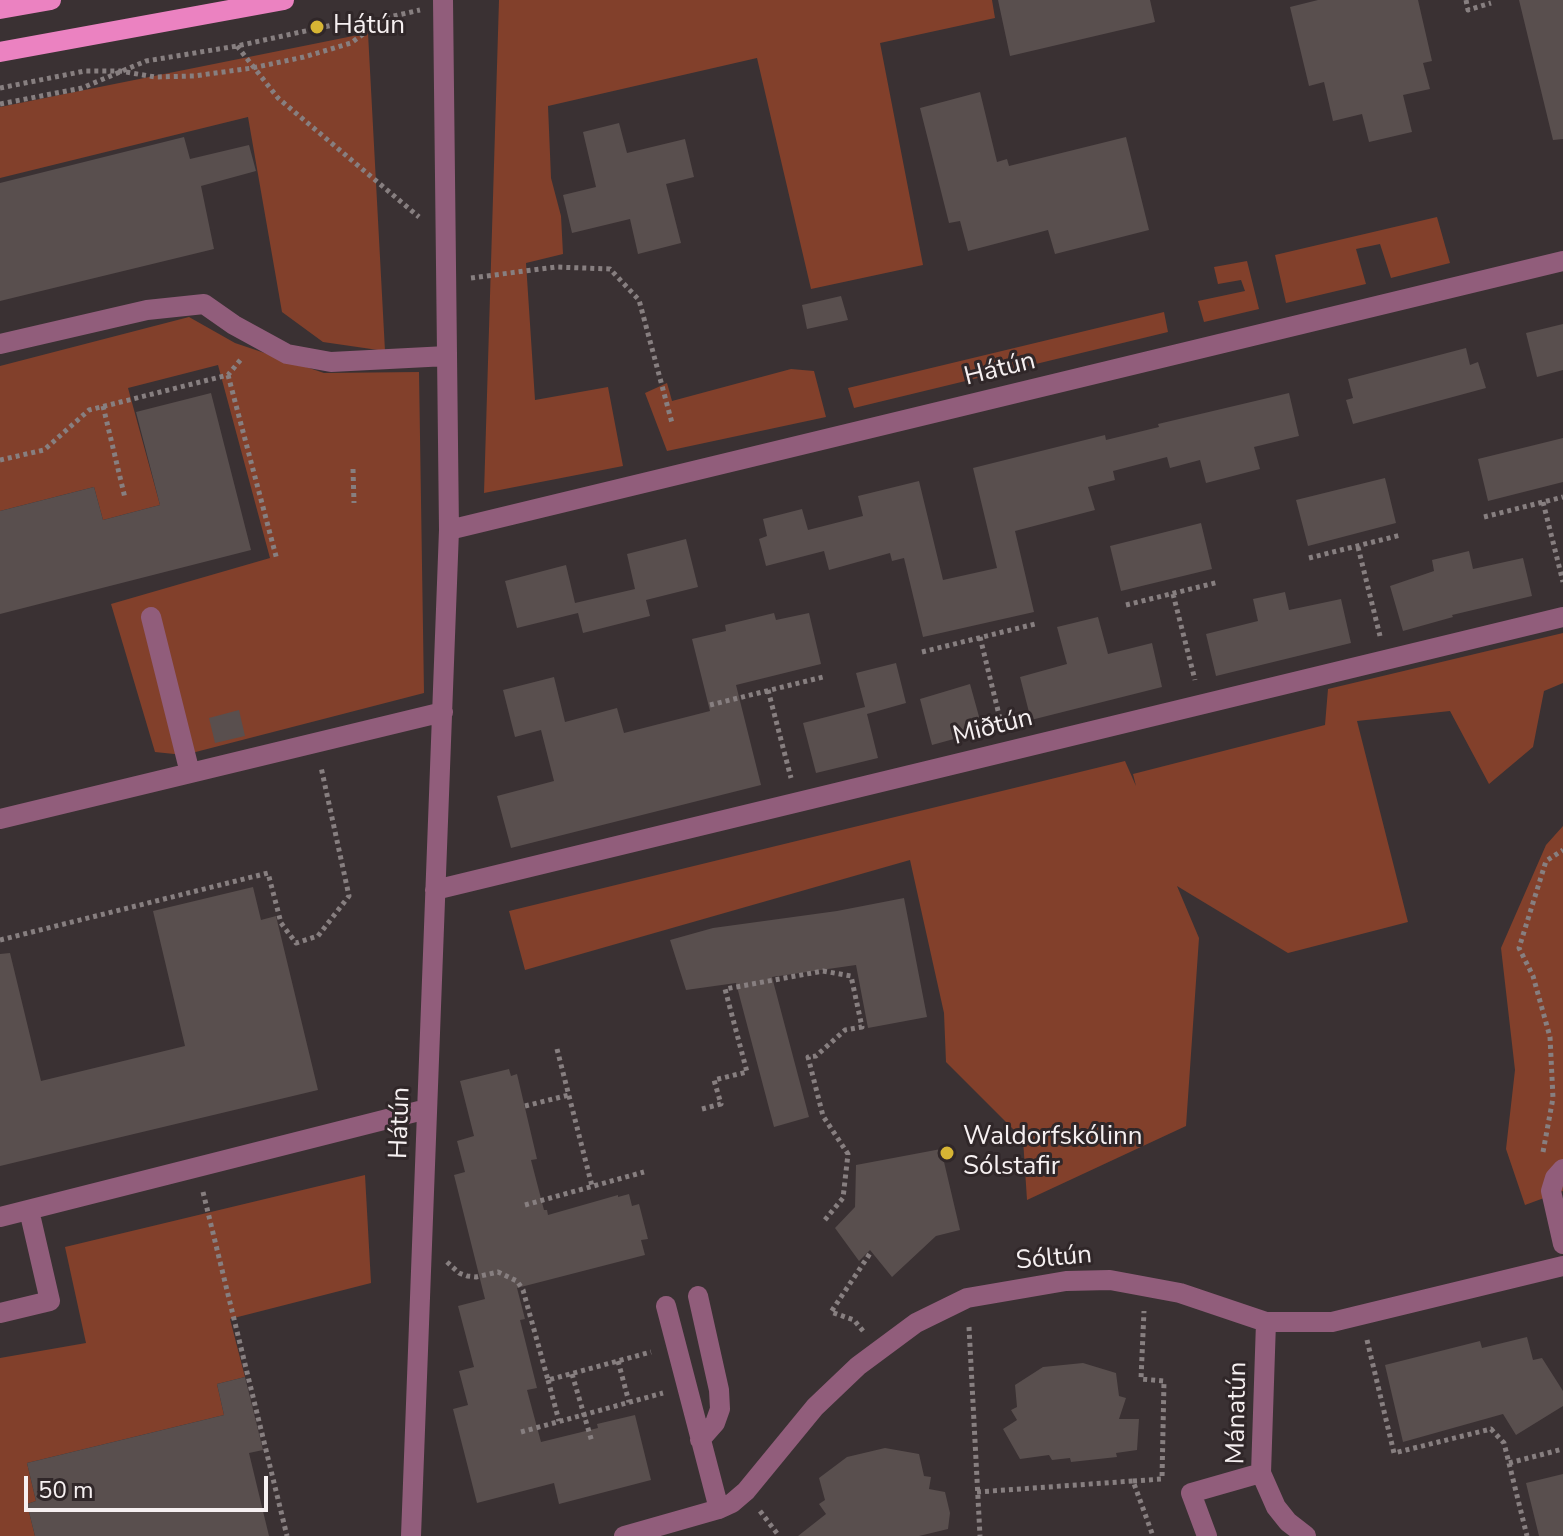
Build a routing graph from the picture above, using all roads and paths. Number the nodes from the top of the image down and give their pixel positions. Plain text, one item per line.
1 (51, 0) edge
2 (284, 0) edge
3 (1466, 0) edge
4 (443, 2) edge
5 (1491, 3) dead end
6 (0, 9) edge
7 (371, 28) junction
8 (386, 33) dead end
9 (237, 46) junction
10 (0, 52) edge
11 (252, 68) junction
12 (120, 71) junction
13 (0, 88) edge
14 (0, 104) edge
15 (446, 240) junction
16 (1563, 261) edge
17 (446, 281) junction
18 (258, 338) junction
19 (0, 344) edge
20 (447, 356) junction
21 (228, 375) junction
22 (103, 406) junction
23 (672, 423) dead end
24 (0, 460) edge
25 (353, 469) dead end
26 (1563, 497) edge
27 (125, 498) dead end
28 (1543, 502) junction
29 (354, 503) dead end
30 (1484, 517) dead end
31 (449, 530) junction
32 (1401, 535) dead end
33 (1358, 547) junction
34 (1309, 558) dead end
35 (277, 560) dead end
36 (1219, 582) dead end
37 (1563, 582) edge
38 (1173, 594) junction
39 (1126, 605) dead end
40 (151, 617) dead end
41 (1563, 617) edge
42 (1035, 624) dead end
43 (980, 637) junction
44 (922, 652) dead end
45 (1386, 660) junction
46 (823, 677) dead end
47 (768, 690) junction
48 (710, 705) dead end
49 (1201, 705) junction
50 (443, 712) junction
51 (316, 742) junction
52 (1009, 751) junction
53 (190, 773) junction
54 (796, 802) junction
55 (0, 819) edge
56 (1563, 850) edge
57 (435, 890) junction
58 (0, 940) edge
59 (557, 1049) dead end
60 (569, 1095) junction
61 (525, 1106) dead end
62 (427, 1109) junction
63 (702, 1109) dead end
64 (1541, 1157) dead end
65 (197, 1168) junction
66 (1563, 1169) edge
67 (644, 1172) dead end
68 (592, 1186) junction
69 (525, 1205) dead end
70 (29, 1210) junction
71 (0, 1217) edge
72 (824, 1221) dead end
73 (422, 1244) junction
74 (1563, 1244) edge
75 (871, 1252) dead end
76 (1563, 1266) edge
77 (1145, 1286) junction
78 (698, 1296) dead end
79 (967, 1298) junction
80 (666, 1306) dead end
81 (0, 1313) edge
82 (1361, 1315) junction
83 (1266, 1322) junction
84 (676, 1345) junction
85 (879, 1350) junction
86 (618, 1361) junction
87 (572, 1374) junction
88 (548, 1380) junction
89 (687, 1386) junction
90 (629, 1402) junction
91 (584, 1414) junction
92 (559, 1421) junction
93 (521, 1432) dead end
94 (700, 1440) junction
95 (592, 1442) dead end
96 (1563, 1449) edge
97 (1509, 1463) junction
98 (1261, 1473) junction
99 (1133, 1481) junction
100 (977, 1492) junction
101 (719, 1509) junction
102 (287, 1536) edge
103 (411, 1536) edge
104 (624, 1536) edge
105 (980, 1536) edge
106 (1153, 1536) edge
107 (1207, 1536) edge
108 (1306, 1536) edge
109 (1527, 1536) edge

1 - 6 main road
2 - 10 main road
3 - 5 path
4 - 7 path
4 - 15 street, Hátún
7 - 8 path
7 - 9 path
7 - 11 path
9 - 11 path
9 - 12 path
11 - 12 path
11 - 15 path
12 - 13 path
12 - 14 path
15 - 17 street, Hátún
16 - 31 street, Hátún
17 - 20 street, Hátún
17 - 23 path
18 - 19 street
18 - 20 street
18 - 21 path
20 - 31 street, Hátún
21 - 22 path
21 - 35 path
22 - 24 path
22 - 27 path
25 - 29 path
26 - 28 path
28 - 30 path
28 - 37 path
31 - 50 street, Hátún
32 - 33 path
33 - 34 path
33 - 45 path
36 - 38 path
38 - 39 path
38 - 49 path
40 - 53 street
41 - 45 street, Miðtún
42 - 43 path
43 - 44 path
43 - 52 path
45 - 49 street, Miðtún
46 - 47 path
47 - 48 path
47 - 54 path
49 - 52 street, Miðtún
50 - 51 street
50 - 57 street, Hátún
51 - 53 street
51 - 58 path
52 - 54 street, Miðtún
53 - 55 street
54 - 57 street, Miðtún
56 - 64 path
57 - 62 street, Hátún
59 - 60 path
60 - 61 path
60 - 68 path
62 - 65 street
62 - 73 street, Hátún
63 - 72 path
65 - 70 street
65 - 102 path
66 - 74 street
67 - 68 path
68 - 69 path
70 - 71 street
70 - 81 street
73 - 88 path
73 - 103 street, Hátún
75 - 85 path
76 - 82 street, Sóltún
77 - 79 street, Sóltún
77 - 83 street, Sóltún
77 - 99 path
78 - 94 street
79 - 85 street, Sóltún
79 - 100 path
80 - 84 street
82 - 83 street, Sóltún
82 - 97 path
83 - 98 street, Mánatún
84 - 86 path
84 - 89 street
85 - 101 street, Sóltún
86 - 87 path
86 - 90 path
87 - 88 path
87 - 91 path
88 - 92 path
89 - 90 path
89 - 94 street
90 - 91 path
91 - 92 path
91 - 95 path
92 - 93 path
94 - 101 street
96 - 97 path
97 - 109 path
98 - 107 street
98 - 108 street, Mánatún
99 - 100 path
99 - 106 path
100 - 105 path
101 - 104 street, Sóltún

